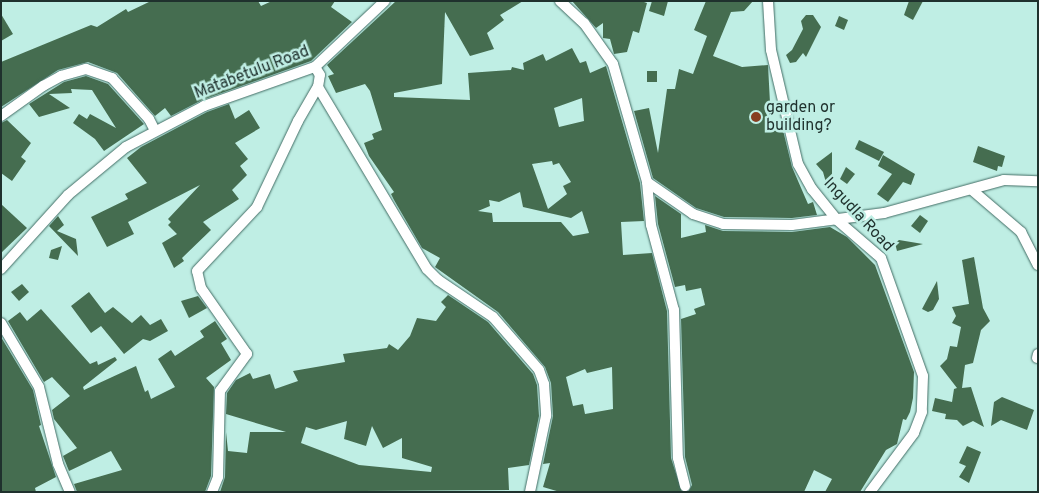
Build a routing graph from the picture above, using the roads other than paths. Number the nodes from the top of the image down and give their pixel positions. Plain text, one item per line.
1 (385, 1) edge
2 (560, 1) edge
3 (768, 1) edge
4 (315, 67) junction
5 (318, 87) junction
6 (1, 116) edge
7 (154, 131) junction
8 (1038, 181) edge
9 (647, 182) junction
10 (972, 190) junction
11 (837, 220) junction
12 (1038, 265) edge
13 (1, 269) edge
14 (1, 322) edge
15 (685, 486) dead end
16 (70, 492) edge
17 (212, 492) edge
18 (530, 492) edge
19 (870, 492) edge

1 - 4 street, Matabetulu Road
2 - 9 street
3 - 11 street, Ingudla Road
4 - 5 street
4 - 7 street, Matabetulu Road
5 - 17 street
5 - 18 street
6 - 7 street
7 - 13 street, Matabetulu Road
8 - 10 street
9 - 11 street
9 - 15 street
10 - 11 street
10 - 12 street
11 - 19 street, Ingudla Road
14 - 16 street

